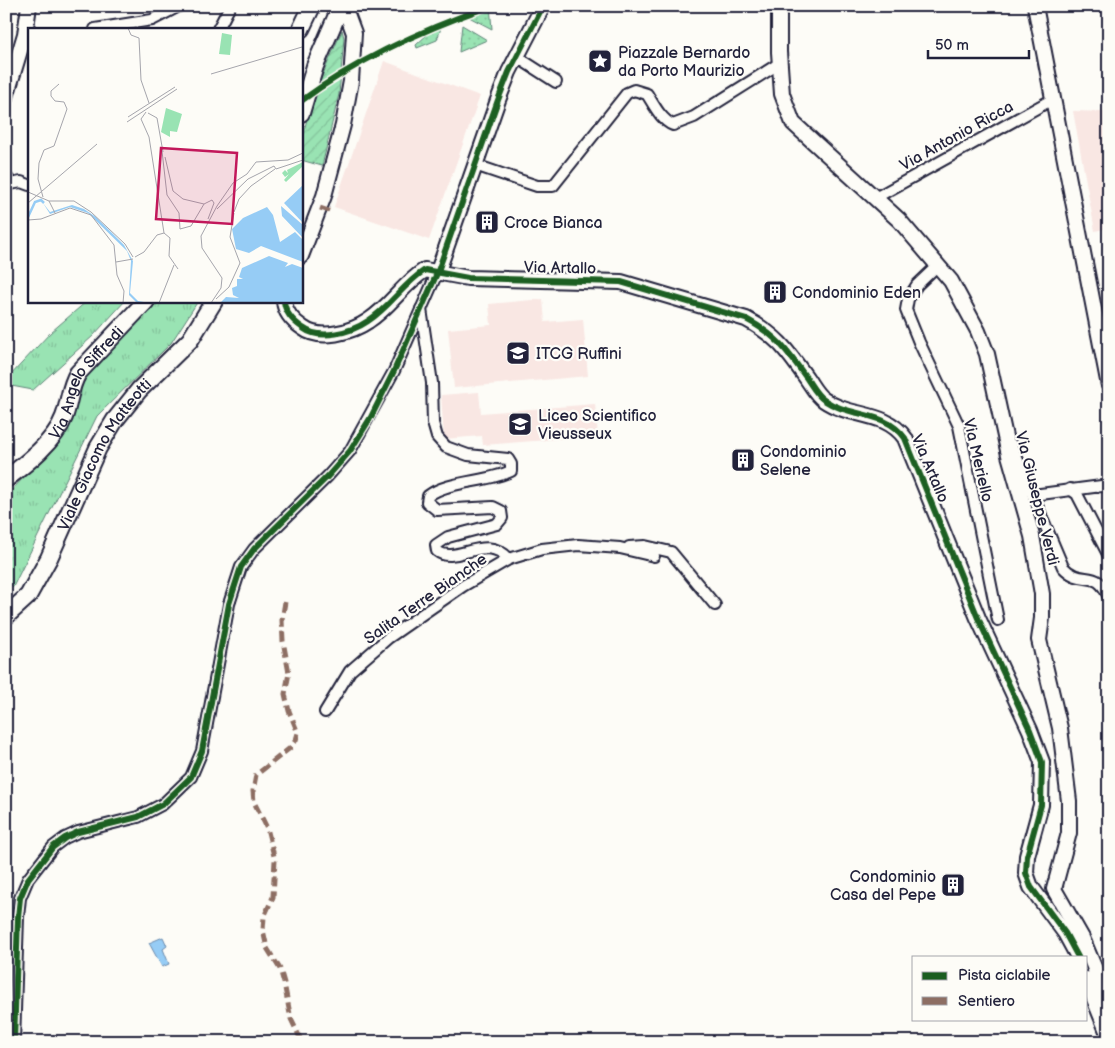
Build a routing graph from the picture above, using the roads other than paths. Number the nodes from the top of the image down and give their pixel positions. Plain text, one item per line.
1 (29, 6) edge
2 (179, 6) edge
3 (230, 6) edge
4 (312, 6) edge
5 (333, 6) edge
6 (343, 6) edge
7 (543, 6) edge
8 (779, 6) edge
9 (1035, 6) edge
10 (101, 28) edge
11 (219, 28) edge
12 (301, 28) edge
13 (27, 34) edge
14 (517, 57) junction
15 (780, 63) junction
16 (556, 82) dead end
17 (6, 97) edge
18 (1052, 99) junction
19 (303, 107) edge
20 (475, 165) junction
21 (6, 185) edge
22 (28, 185) edge
23 (875, 198) junction
24 (302, 253) edge
25 (938, 265) junction
26 (438, 271) junction
27 (145, 302) edge
28 (213, 302) edge
29 (284, 302) edge
30 (421, 308) junction
31 (1109, 386) edge
32 (1004, 436) junction
33 (6, 479) edge
34 (1109, 485) edge
35 (1070, 489) junction
36 (1033, 495) junction
37 (620, 548) junction
38 (654, 556) dead end
39 (1109, 556) edge
40 (509, 559) junction
41 (1109, 598) edge
42 (715, 606) dead end
43 (6, 616) edge
44 (998, 620) dead end
45 (325, 712) dead end
46 (1078, 956) edge
47 (1088, 983) edge
48 (1098, 1004) junction
49 (1109, 1036) edge
50 (14, 1042) edge

1 - 13 street
2 - 10 street
3 - 11 street
4 - 12 main road
5 - 19 main road
6 - 19 main road
6 - 24 street
7 - 14 street
8 - 15 street, Via Giuseppe Verdi
9 - 18 street
13 - 17 street
14 - 16 street
14 - 20 street
15 - 20 street
15 - 23 street, Via Giuseppe Verdi
18 - 23 street, Via Antonio Ricca
18 - 31 street
20 - 26 street
21 - 22 street
23 - 25 street, Via Giuseppe Verdi
25 - 32 street, Via Giuseppe Verdi
25 - 44 street, Via Meriello
26 - 29 street
26 - 30 street
26 - 46 street, Via Artallo
27 - 33 main road, Via Angelo Siffredi
28 - 43 main road, Viale Giacomo Matteotti
30 - 40 street, Salita Terre Bianche
30 - 50 street
32 - 36 street
32 - 48 street, Via Giuseppe Verdi
34 - 35 street
35 - 36 street
35 - 39 street
36 - 41 street
37 - 38 street, Salita Terre Bianche
37 - 40 street, Salita Terre Bianche
37 - 42 street, Salita Terre Bianche
40 - 45 street, Salita Terre Bianche
47 - 48 street
48 - 49 street

